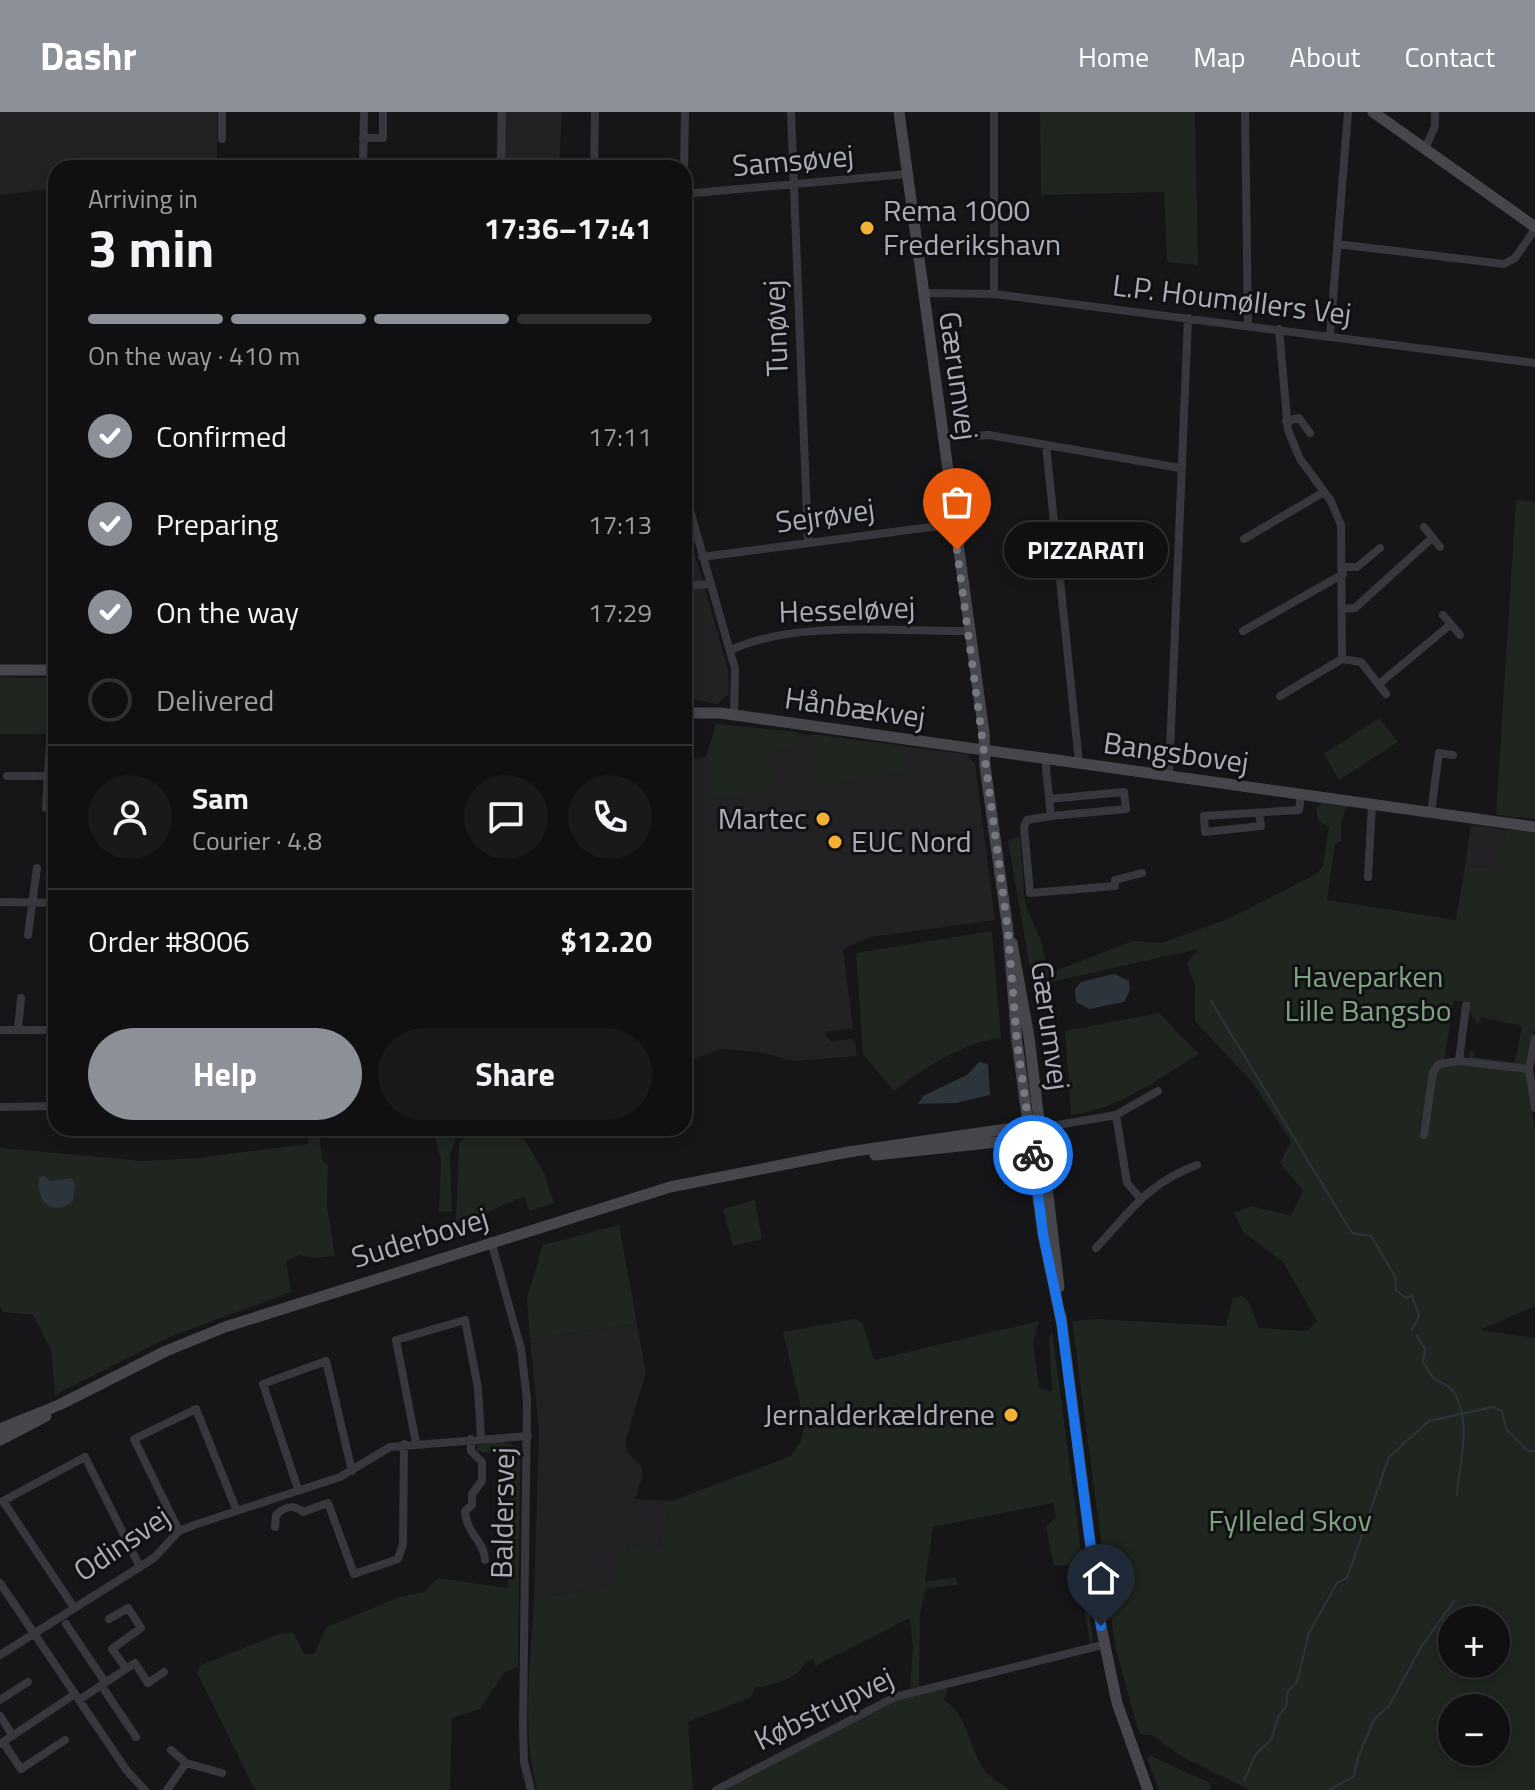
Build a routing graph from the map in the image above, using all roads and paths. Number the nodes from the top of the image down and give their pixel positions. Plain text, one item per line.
1 (222, 112) edge
2 (364, 112) edge
3 (383, 112) edge
4 (502, 112) edge
5 (595, 112) edge
6 (685, 112) edge
7 (791, 112) edge
8 (899, 112) edge
9 (994, 112) edge
10 (1245, 112) edge
11 (1348, 112) edge
12 (1373, 112) edge
13 (1435, 112) edge
14 (363, 138) junction
15 (222, 139) dead end
16 (1425, 149) junction
17 (363, 160) edge
18 (501, 160) edge
19 (594, 160) edge
20 (684, 160) edge
21 (907, 174) junction
22 (794, 186) junction
23 (692, 193) edge
24 (1535, 228) edge
25 (1337, 244) junction
26 (923, 293) junction
27 (994, 294) junction
28 (1188, 318) junction
29 (1248, 326) junction
30 (1279, 329) junction
31 (1330, 336) junction
32 (1535, 363) edge
33 (1286, 421) junction
34 (1310, 433) dead end
35 (943, 438) junction
36 (1046, 445) junction
37 (1180, 468) junction
38 (1324, 492) junction
39 (692, 519) edge
40 (954, 524) junction
41 (1424, 527) dead end
42 (1432, 538) junction
43 (1244, 539) dead end
44 (808, 542) junction
45 (1440, 547) dead end
46 (1380, 548) dead end
47 (702, 557) junction
48 (1343, 570) junction
49 (711, 584) junction
50 (692, 585) edge
51 (1342, 609) junction
52 (1443, 615) dead end
53 (1451, 624) junction
54 (968, 631) junction
55 (1243, 631) dead end
56 (1460, 635) dead end
57 (731, 650) junction
58 (1342, 659) junction
59 (0, 670) edge
60 (48, 670) edge
61 (1379, 684) junction
62 (1386, 694) dead end
63 (1280, 696) dead end
64 (692, 708) edge
65 (692, 713) edge
66 (720, 713) junction
67 (734, 715) junction
68 (984, 749) junction
69 (1453, 755) dead end
70 (1045, 758) junction
71 (1079, 763) junction
72 (1169, 775) junction
73 (7, 776) dead end
74 (48, 776) edge
75 (1301, 795) junction
76 (48, 799) edge
77 (1049, 799) junction
78 (1372, 804) junction
79 (46, 808) dead end
80 (1259, 813) junction
81 (1431, 813) junction
82 (1051, 816) junction
83 (1535, 827) edge
84 (37, 868) dead end
85 (1142, 873) dead end
86 (1368, 877) dead end
87 (0, 902) edge
88 (33, 902) junction
89 (48, 903) edge
90 (28, 935) dead end
91 (21, 998) dead end
92 (1466, 1006) dead end
93 (0, 1030) edge
94 (18, 1030) junction
95 (48, 1030) edge
96 (1535, 1039) edge
97 (1459, 1061) junction
98 (1529, 1069) junction
99 (1158, 1091) dead end
100 (48, 1106) edge
101 (0, 1107) edge
102 (1535, 1108) edge
103 (1116, 1115) junction
104 (1035, 1129) junction
105 (1424, 1135) dead end
106 (1197, 1165) dead end
107 (1140, 1198) junction
108 (491, 1241) junction
109 (1096, 1248) dead end
110 (59, 1405) junction
111 (0, 1429) edge
112 (528, 1436) junction
113 (471, 1439) junction
114 (481, 1439) junction
115 (0, 1440) edge
116 (416, 1443) junction
117 (404, 1444) junction
118 (352, 1471) junction
119 (298, 1489) junction
120 (282, 1494) junction
121 (286, 1507) junction
122 (236, 1509) junction
123 (275, 1527) dead end
124 (179, 1531) junction
125 (485, 1560) dead end
126 (140, 1567) junction
127 (0, 1583) edge
128 (73, 1606) junction
129 (109, 1619) dead end
130 (66, 1624) dead end
131 (34, 1632) junction
132 (1098, 1646) dead end
133 (0, 1655) edge
134 (126, 1668) junction
135 (164, 1672) dead end
136 (28, 1682) dead end
137 (103, 1684) junction
138 (77, 1697) junction
139 (0, 1700) edge
140 (0, 1716) edge
141 (13, 1736) junction
142 (136, 1737) dead end
143 (65, 1740) dead end
144 (2, 1743) edge
145 (171, 1750) dead end
146 (186, 1763) junction
147 (222, 1773) dead end
148 (144, 1790) edge
149 (167, 1790) edge
150 (531, 1790) edge
151 (716, 1790) edge
152 (1148, 1790) edge

1 - 15 street
2 - 14 street
3 - 14 street
4 - 18 street
5 - 19 street
6 - 20 street
7 - 22 street, Tunøvej
8 - 21 street, Gærumvej
9 - 27 street
10 - 29 street
11 - 25 street
12 - 16 street
13 - 16 street
14 - 17 street
16 - 24 street
21 - 22 street, Samsøvej
21 - 26 street, Gærumvej
22 - 23 street, Samsøvej
22 - 44 street, Tunøvej
24 - 25 street
25 - 31 street
26 - 27 street, L.P. Houmøllers Vej
26 - 35 street, Gærumvej
27 - 28 street, L.P. Houmøllers Vej
28 - 29 street, L.P. Houmøllers Vej
28 - 37 street
29 - 30 street, L.P. Houmøllers Vej
30 - 31 street, L.P. Houmøllers Vej
30 - 33 street
31 - 32 street, L.P. Houmøllers Vej
33 - 34 street
33 - 38 street
35 - 36 street
35 - 40 street, Gærumvej
36 - 37 street
36 - 71 street
37 - 72 street
38 - 43 street
38 - 48 street
39 - 47 street
40 - 44 street, Sejrøvej
40 - 54 street, Gærumvej
41 - 42 street
42 - 45 street
42 - 51 street
44 - 47 street, Sejrøvej
46 - 48 street
47 - 49 street
48 - 51 street
48 - 55 street
49 - 50 street
49 - 57 street
51 - 58 street
52 - 53 street
53 - 56 street
53 - 61 street
54 - 57 street, Hesseløvej
54 - 68 street, Gærumvej
57 - 67 street
58 - 61 street
58 - 63 street
59 - 60 street
61 - 62 street
64 - 66 street, Hånbækvej
65 - 66 street, Hånbækvej
66 - 67 street, Hånbækvej
67 - 68 street, Hånbækvej
68 - 70 street, Bangsbovej
68 - 104 street, Gærumvej
69 - 81 street
70 - 71 street, Bangsbovej
70 - 77 street
71 - 72 street, Bangsbovej
72 - 75 street, Bangsbovej
73 - 74 street
75 - 78 street, Bangsbovej
75 - 80 street, Bangsbovej
76 - 79 street
77 - 82 street
77 - 82 street, Bangsbovej
78 - 81 street, Bangsbovej
78 - 86 street
80 - 80 street, Bangsbovej
81 - 83 street, Bangsbovej
82 - 85 street
84 - 88 street
87 - 88 street
88 - 89 street
88 - 90 street
91 - 94 street
92 - 97 street
93 - 94 street
94 - 95 street
96 - 98 street
97 - 98 street
97 - 105 street
98 - 102 street
99 - 103 street
100 - 101 street
103 - 104 street
103 - 107 street
104 - 108 street, Suderbovej
104 - 152 street, Gærumvej
106 - 107 street
107 - 109 street
108 - 110 street, Suderbovej
108 - 112 street, Baldersvej
110 - 111 street, Suderbovej
110 - 115 street, Suderbovej
112 - 114 street, Odinsvej
112 - 150 street, Baldersvej
113 - 114 street, Odinsvej
113 - 116 street, Odinsvej
113 - 125 street
114 - 116 street
116 - 117 street, Odinsvej
117 - 118 street, Odinsvej
117 - 121 street
118 - 119 street, Odinsvej
118 - 119 street
119 - 120 street, Odinsvej
120 - 121 street
120 - 122 street, Odinsvej
121 - 123 street
122 - 124 street, Odinsvej
122 - 124 street
124 - 126 street, Odinsvej
126 - 128 street, Odinsvej
126 - 128 street
127 - 131 street
128 - 131 street, Odinsvej
129 - 134 street
130 - 137 street
131 - 133 street, Odinsvej
131 - 138 street
132 - 151 street, Købstrupvej
134 - 135 street
134 - 137 street
136 - 139 street
137 - 138 street
137 - 142 street
138 - 141 street
138 - 148 street
140 - 141 street
141 - 144 street
143 - 144 street
145 - 146 street
146 - 147 street
146 - 149 street

